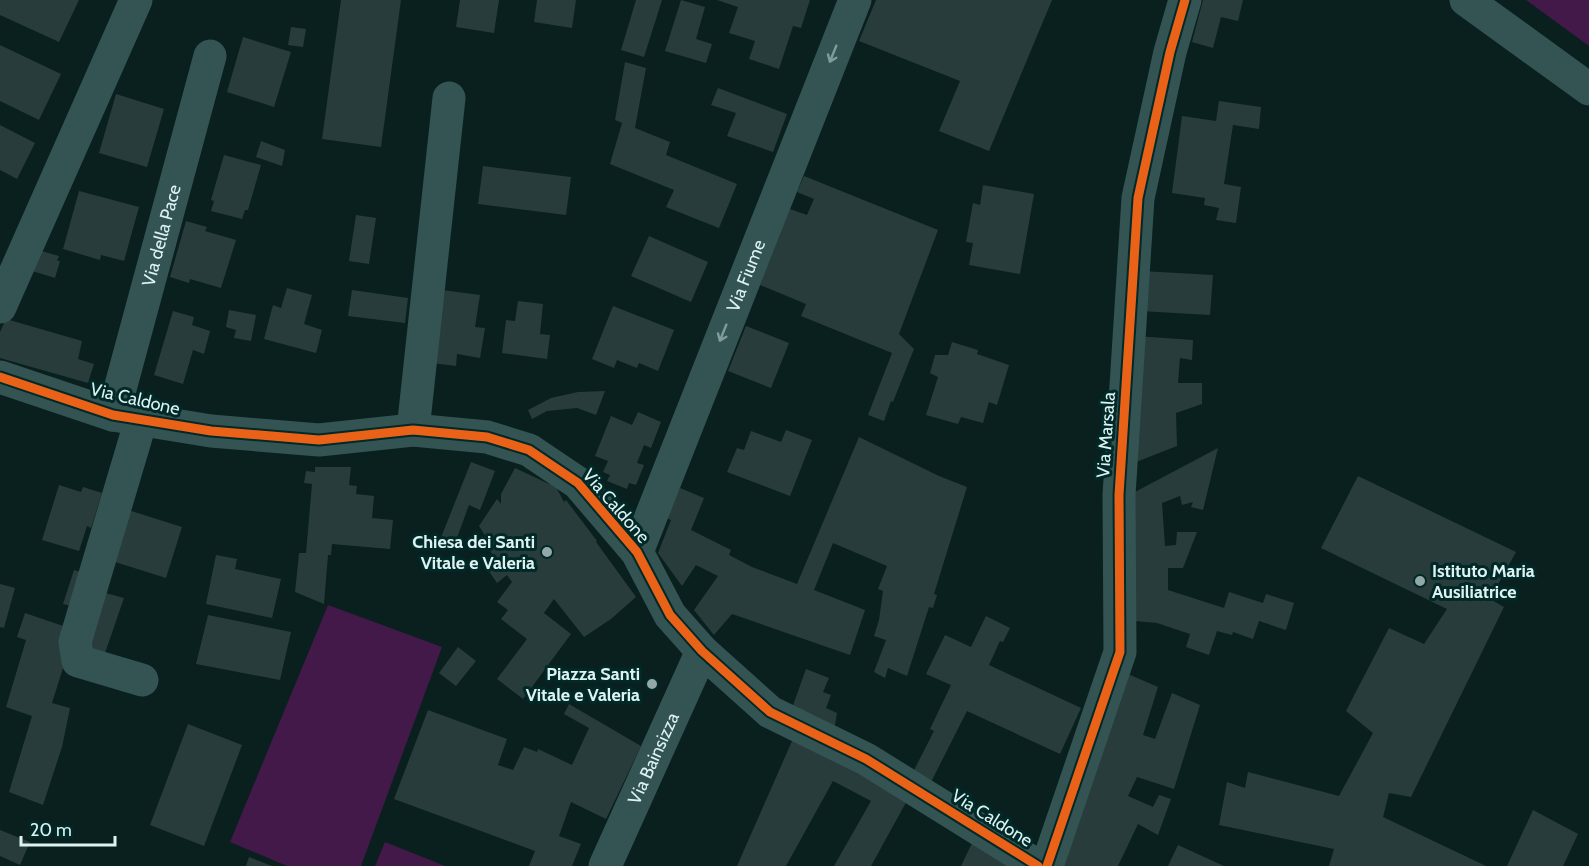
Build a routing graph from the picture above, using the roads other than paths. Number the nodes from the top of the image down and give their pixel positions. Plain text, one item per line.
1 (136, 0) edge
2 (855, 0) edge
3 (1185, 0) edge
4 (1466, 0) edge
5 (210, 56) dead end
6 (1589, 89) edge
7 (449, 98) dead end
8 (0, 307) edge
9 (0, 377) edge
10 (127, 417) junction
11 (413, 430) junction
12 (637, 552) junction
13 (702, 651) junction
14 (142, 680) dead end
15 (605, 866) edge
16 (1038, 866) edge
17 (1047, 866) edge

1 - 8 street
2 -> 12 street, Via Fiume
3 - 17 street, Via Marsala
4 - 6 street
5 - 10 street, Via della Pace
7 - 11 street
9 - 10 street, Via Caldone
10 - 11 street, Via Caldone
10 - 14 street, Via Caldone
11 - 12 street, Via Caldone
12 - 13 street, Via Caldone
13 - 15 street, Via Bainsizza
13 - 16 street, Via Caldone

